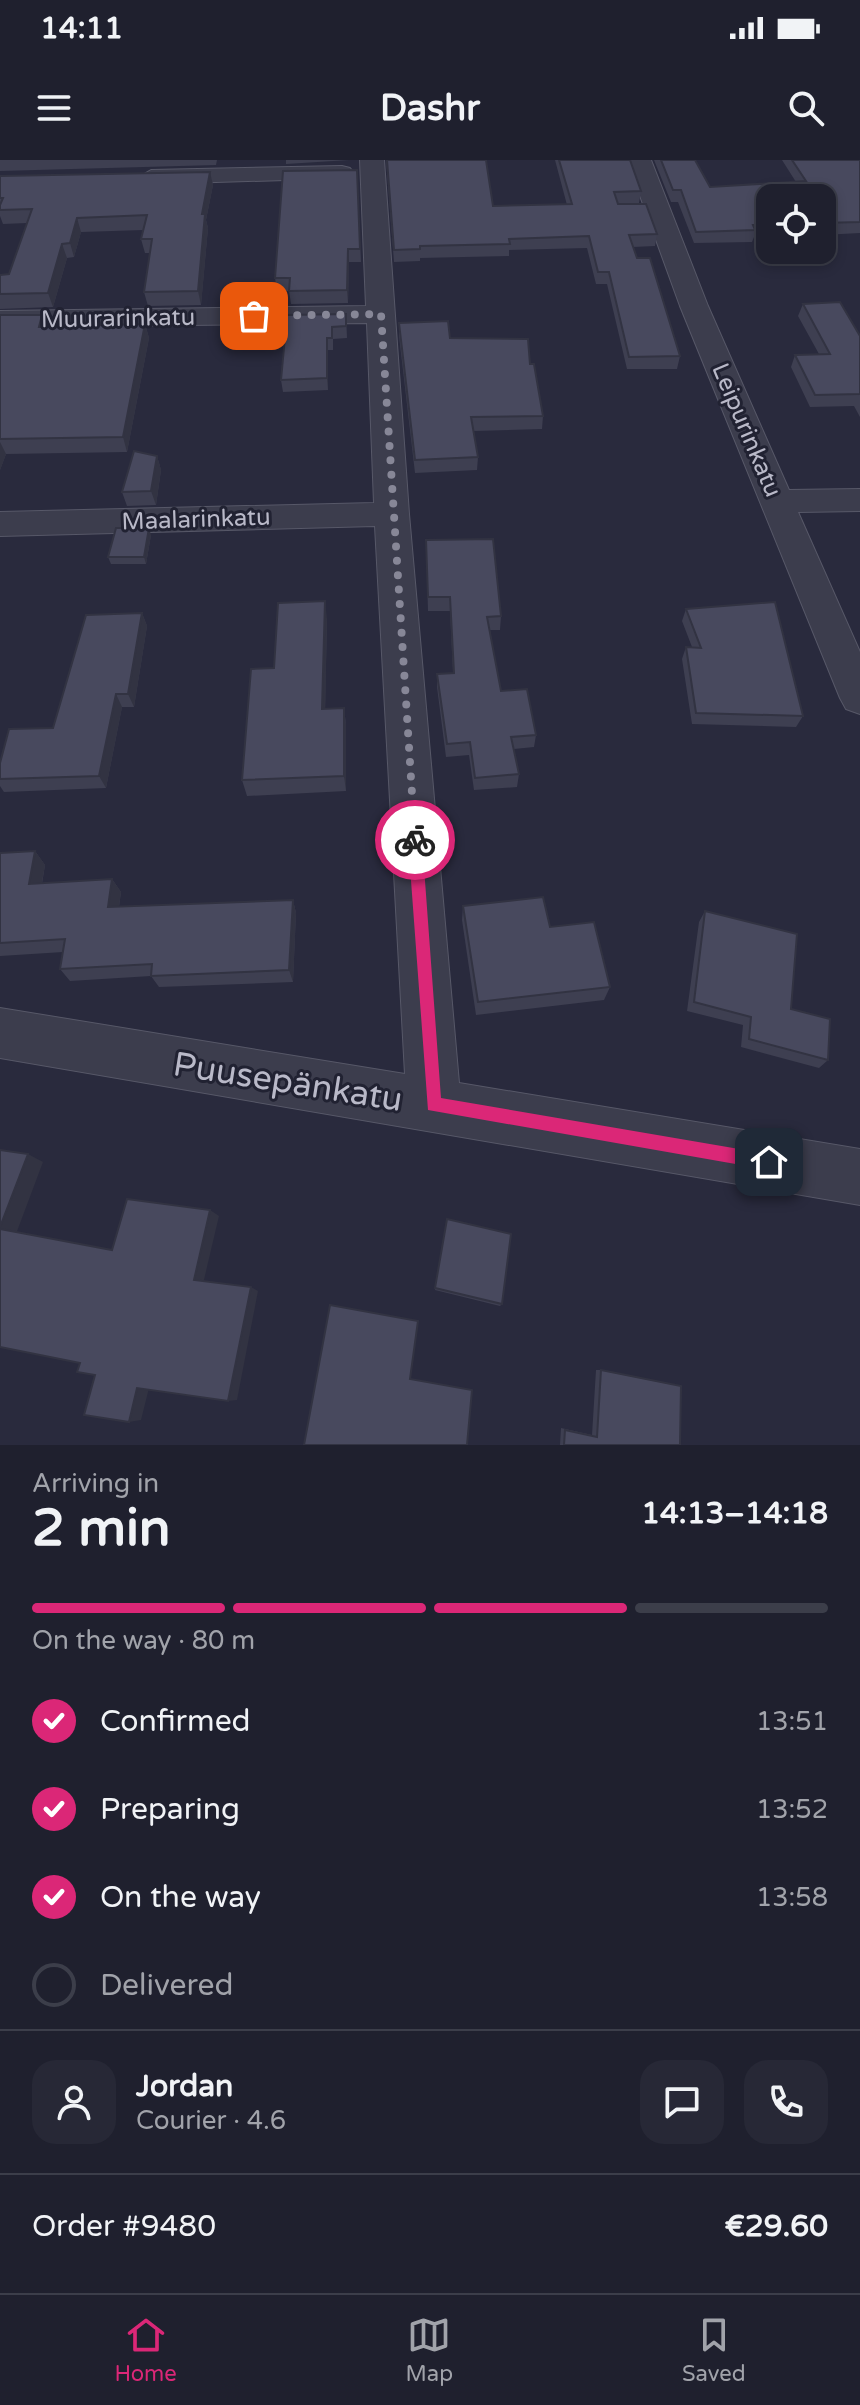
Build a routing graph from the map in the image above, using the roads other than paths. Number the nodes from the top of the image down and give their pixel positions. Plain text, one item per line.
1 (639, 160) edge
2 (372, 166) edge
3 (124, 177) edge
4 (381, 314) junction
5 (0, 319) edge
6 (860, 500) edge
7 (777, 501) junction
8 (392, 514) junction
9 (0, 524) edge
10 (860, 698) edge
11 (0, 1033) edge
12 (434, 1105) junction
13 (860, 1177) edge

1 - 7 street, Leipurinkatu
2 - 3 street
2 - 4 street
4 - 5 street, Muurarinkatu
4 - 8 street
6 - 7 street
7 - 10 street, Leipurinkatu
8 - 9 street, Maalarinkatu
8 - 12 street
11 - 12 street, Puusepänkatu
12 - 13 street, Puusepänkatu

